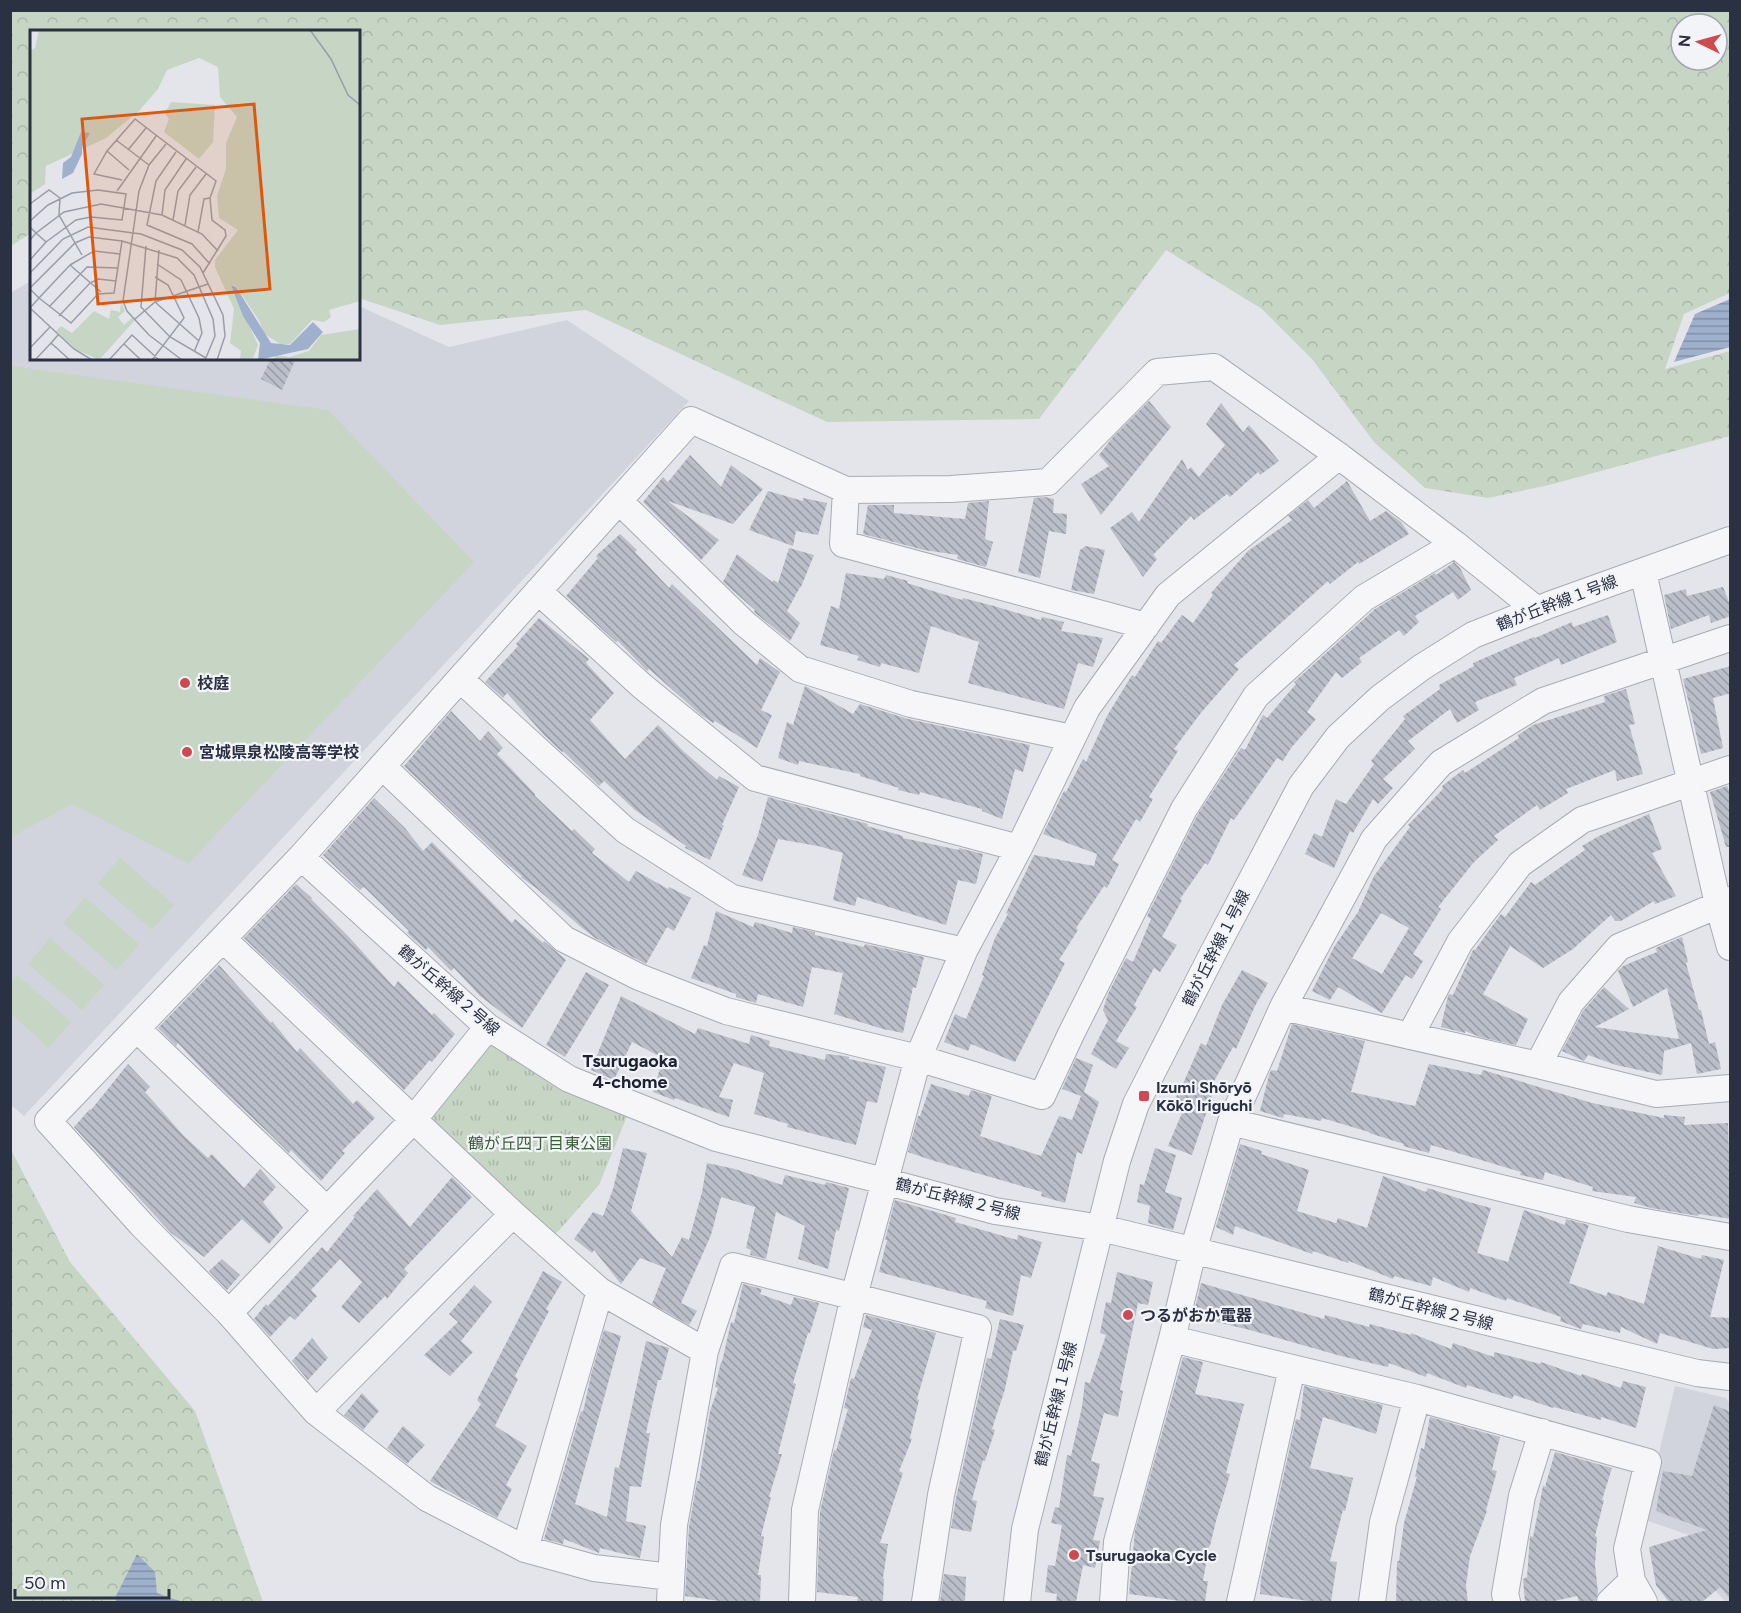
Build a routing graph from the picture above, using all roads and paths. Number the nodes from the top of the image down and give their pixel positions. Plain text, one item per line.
1 (1339, 456) junction
2 (846, 490) junction
3 (619, 501) junction
4 (1731, 540) edge
5 (1455, 544) junction
6 (1643, 572) junction
7 (538, 591) junction
8 (1537, 610) junction
9 (1146, 626) junction
10 (1731, 638) edge
11 (1664, 662) junction
12 (460, 679) junction
13 (1072, 738) junction
14 (382, 766) junction
15 (1731, 769) edge
16 (1691, 782) junction
17 (1019, 848) junction
18 (301, 857) junction
19 (1724, 902) edge
20 (223, 939) junction
21 (1731, 947) edge
22 (964, 951) junction
23 (1283, 1007) junction
24 (488, 1027) junction
25 (137, 1029) junction
26 (1410, 1036) junction
27 (918, 1058) junction
28 (1538, 1065) junction
29 (1731, 1088) edge
30 (413, 1120) junction
31 (1231, 1122) junction
32 (884, 1181) junction
33 (327, 1210) junction
34 (513, 1214) junction
35 (1101, 1228) junction
36 (1731, 1237) edge
37 (1193, 1251) junction
38 (600, 1291) junction
39 (854, 1296) junction
40 (229, 1313) junction
41 (1172, 1339) junction
42 (705, 1351) junction
43 (1292, 1368) junction
44 (1731, 1377) edge
45 (1418, 1398) junction
46 (316, 1412) junction
47 (1542, 1432) junction
48 (525, 1548) junction
49 (671, 1577) junction
50 (1638, 1592) edge
51 (670, 1602) edge
52 (802, 1602) edge
53 (925, 1602) edge
54 (1017, 1602) edge
55 (1113, 1602) edge
56 (1240, 1602) edge
57 (1372, 1602) edge
58 (1507, 1602) edge
59 (1610, 1602) edge

1 - 2 street
1 - 5 street
1 - 9 street
2 - 3 street
2 - 9 street
3 - 7 street
3 - 13 street
4 - 6 street, 鶴が丘幹線１号線
5 - 8 street
5 - 27 street
6 - 8 street, 鶴が丘幹線１号線
6 - 11 street
7 - 12 street
7 - 17 street
8 - 35 street, 鶴が丘幹線１号線
9 - 13 street
10 - 11 street
11 - 16 street
11 - 23 street
12 - 14 street
12 - 22 street
13 - 17 street
14 - 18 street
14 - 27 street
15 - 16 street
16 - 19 street
16 - 26 street
17 - 22 street
18 - 20 street
18 - 24 street, 鶴が丘幹線２号線
19 - 21 street
19 - 28 street
20 - 25 street
20 - 30 street
22 - 27 street
23 - 26 street
23 - 31 street
24 - 30 street
24 - 32 street, 鶴が丘幹線２号線
25 - 33 street
25 - 40 street
26 - 28 street
27 - 32 street
28 - 29 street
30 - 33 street
30 - 34 street
31 - 36 street
31 - 37 street
32 - 35 street, 鶴が丘幹線２号線
32 - 39 street
33 - 40 street
34 - 38 street
34 - 46 street
35 - 37 street, 鶴が丘幹線２号線
35 - 54 street, 鶴が丘幹線１号線
37 - 41 street
37 - 44 street, 鶴が丘幹線２号線
38 - 42 street
38 - 48 street
39 - 42 street
39 - 52 street
39 - 53 street
40 - 46 street
41 - 43 street
41 - 55 street
42 - 49 street
43 - 45 street
43 - 56 street
45 - 47 street
45 - 57 street
46 - 48 street
47 - 50 street
47 - 58 street
48 - 49 street
49 - 51 street
50 - 59 street

